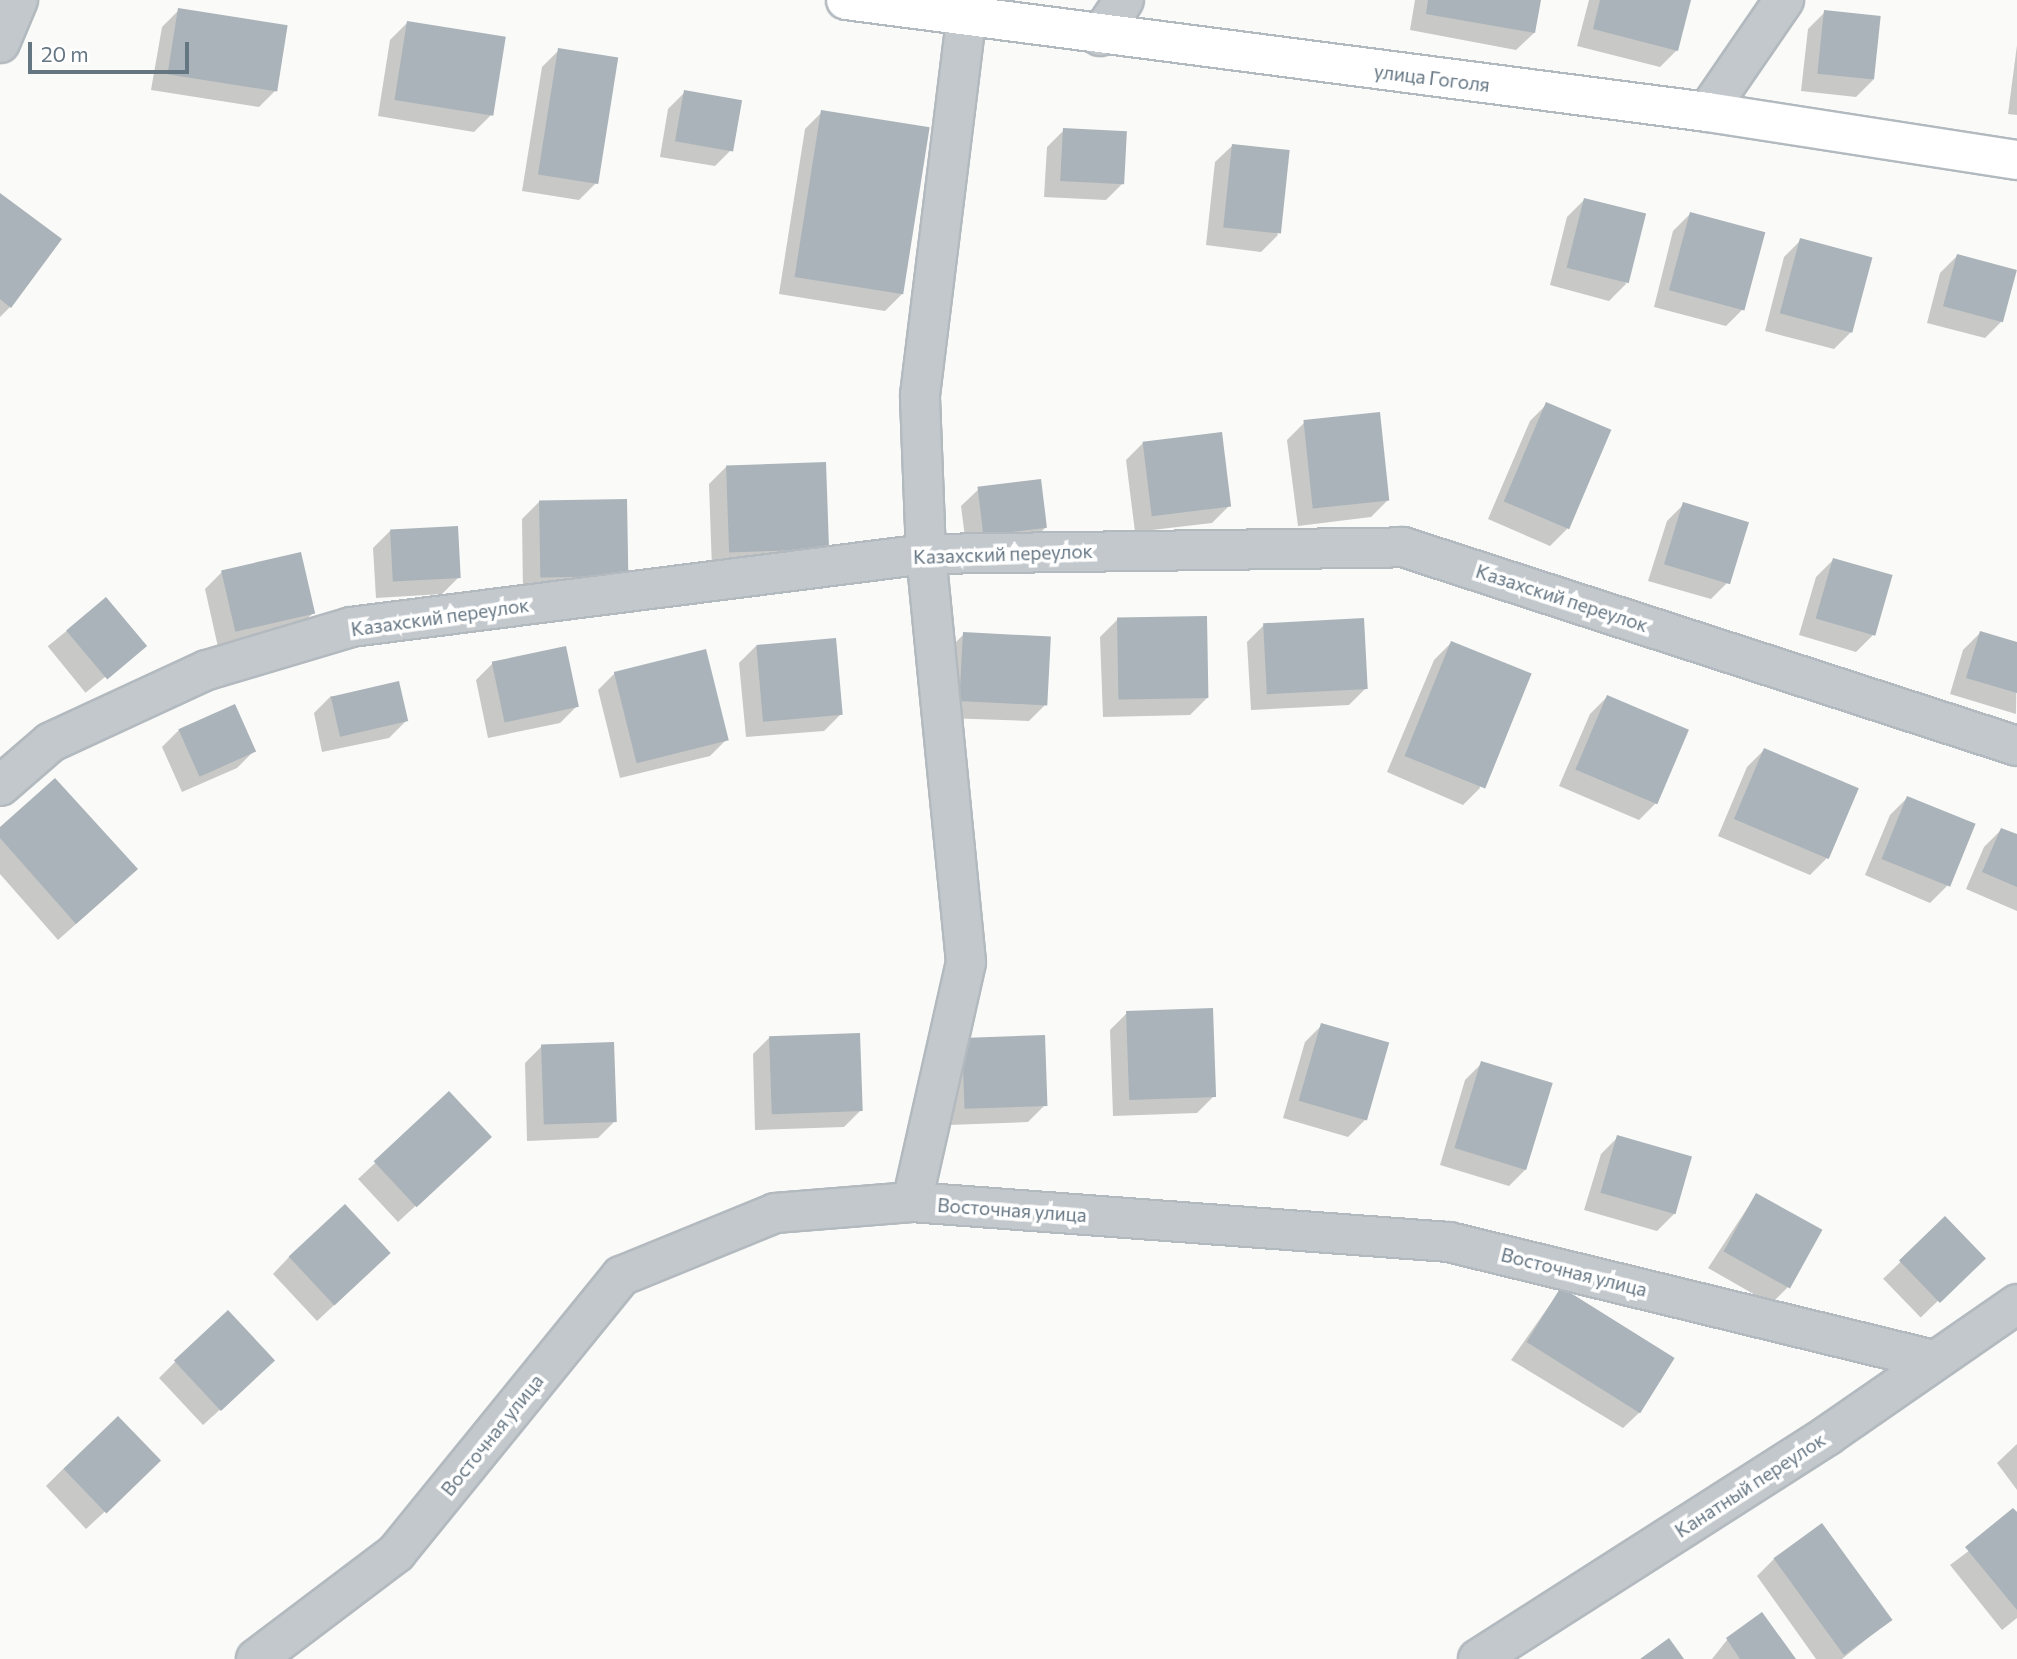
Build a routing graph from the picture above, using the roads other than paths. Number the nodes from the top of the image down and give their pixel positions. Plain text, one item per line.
1 (18, 0) edge
2 (846, 0) edge
3 (1124, 0) edge
4 (1784, 0) edge
5 (966, 19) junction
6 (1100, 36) junction
7 (0, 43) edge
8 (1707, 112) junction
9 (2017, 160) edge
10 (926, 554) junction
11 (2017, 746) edge
12 (0, 786) edge
13 (912, 1202) junction
14 (2017, 1304) edge
15 (1933, 1360) junction
16 (256, 1659) edge
17 (1478, 1659) edge

1 - 7 street
2 - 5 street, улица Гоголя
3 - 6 street
4 - 8 street
5 - 6 street, улица Гоголя
5 - 10 street
6 - 8 street, улица Гоголя
8 - 9 street, улица Гоголя
10 - 11 street, Казахский переулок
10 - 12 street, Казахский переулок
10 - 13 street
13 - 15 street, Восточная улица
13 - 16 street, Восточная улица
14 - 15 street, Канатный переулок
15 - 17 street, Канатный переулок

